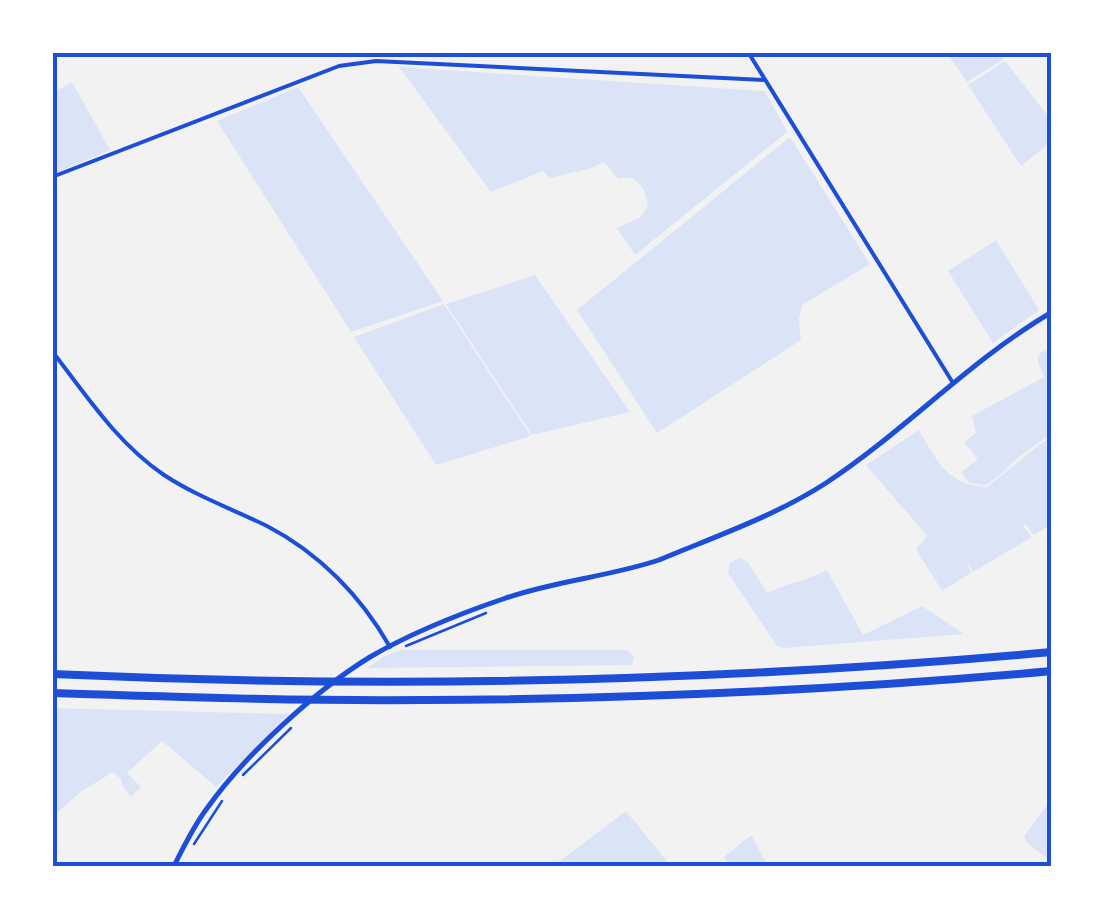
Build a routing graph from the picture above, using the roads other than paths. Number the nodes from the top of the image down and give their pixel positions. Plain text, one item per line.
1 (748, 52) edge
2 (765, 80) junction
3 (52, 177) edge
4 (1052, 312) edge
5 (52, 351) edge
6 (953, 383) junction
7 (390, 647) junction
8 (1052, 652) edge
9 (1052, 671) edge
10 (52, 674) edge
11 (52, 693) edge
12 (174, 866) edge

1 - 2 street
2 - 3 street
2 - 6 street
4 - 6 street
5 - 7 street
6 - 7 street
7 - 12 street
8 - 10 highway
9 - 11 highway

